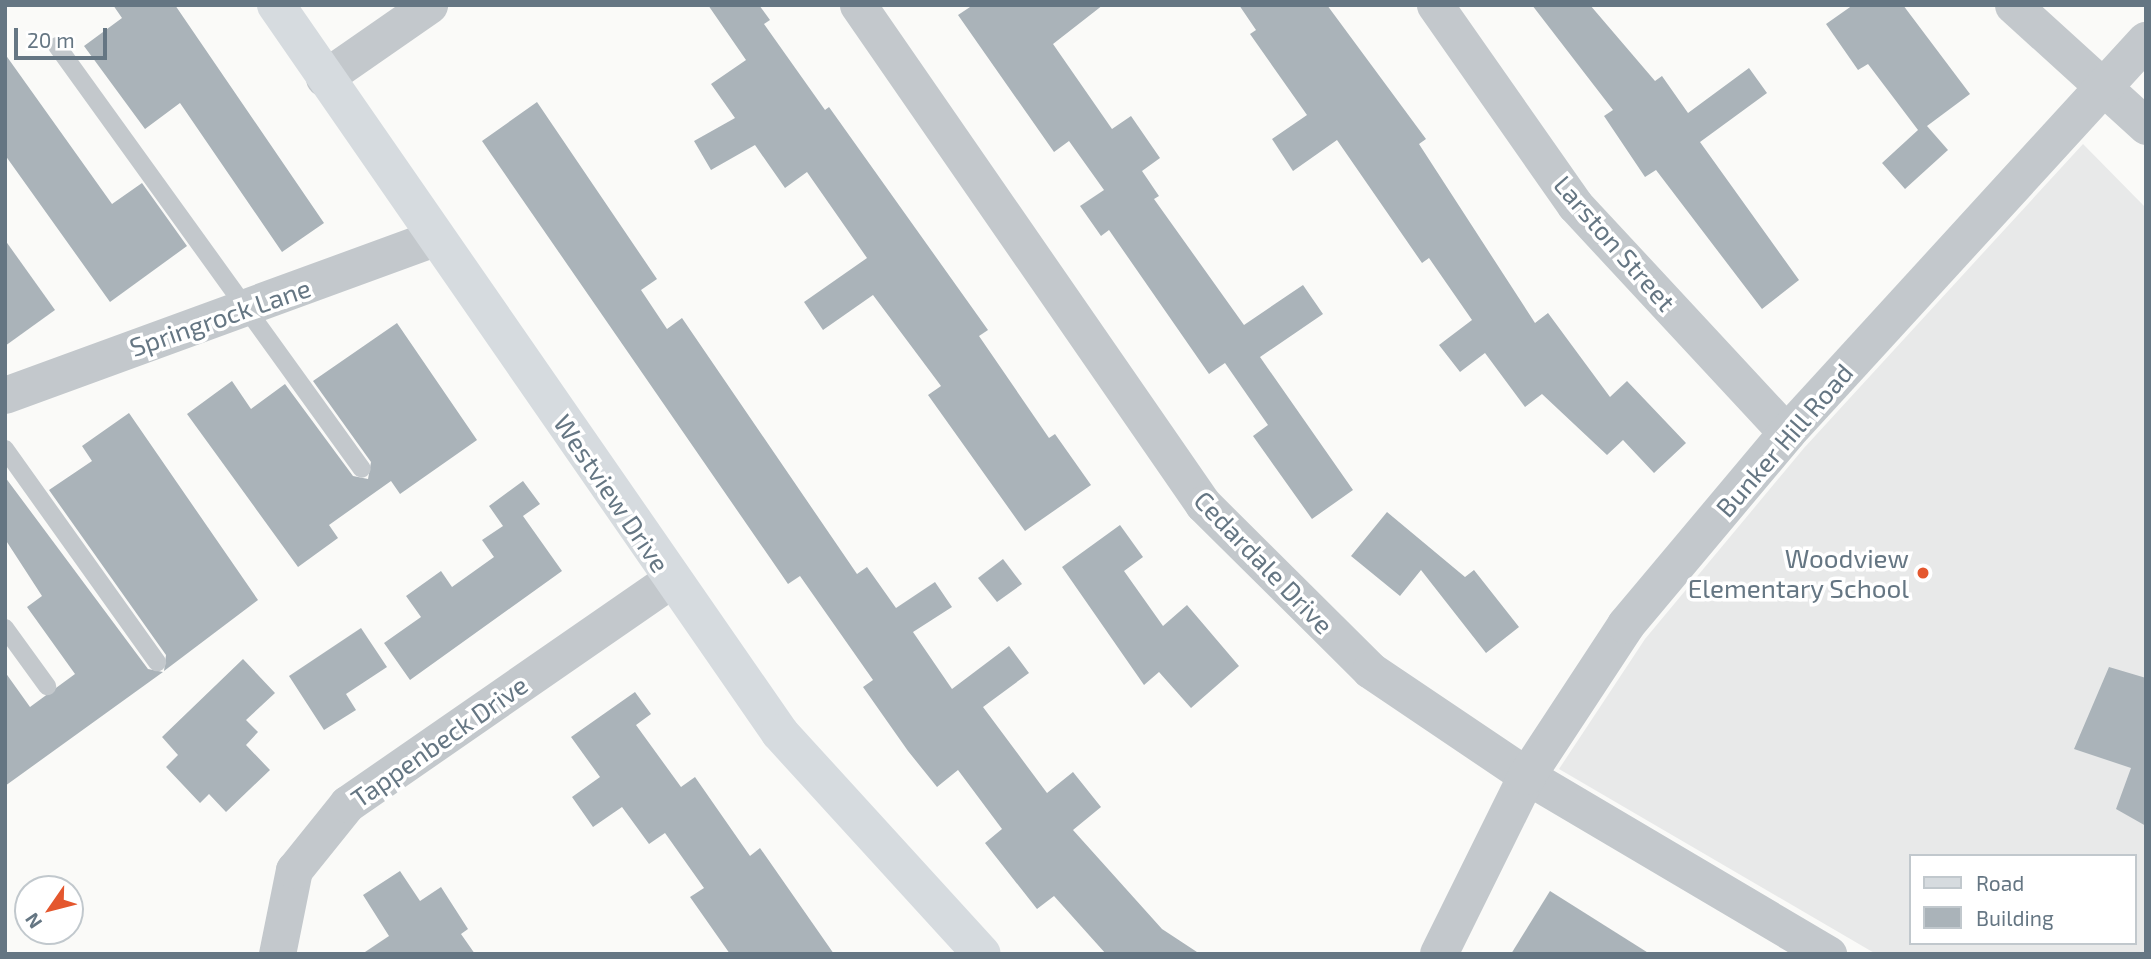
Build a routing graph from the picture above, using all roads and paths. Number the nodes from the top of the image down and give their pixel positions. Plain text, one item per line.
1 (276, 5) edge
2 (429, 5) edge
3 (858, 5) edge
4 (1435, 5) edge
5 (2013, 5) edge
6 (2146, 41) edge
7 (57, 47) dead end
8 (324, 78) junction
9 (2105, 84) junction
10 (2146, 126) edge
11 (435, 238) junction
12 (248, 307) junction
13 (5, 396) edge
14 (1787, 433) junction
15 (5, 449) edge
16 (362, 468) dead end
17 (671, 580) junction
18 (5, 628) edge
19 (157, 662) dead end
20 (47, 686) dead end
21 (1527, 776) junction
22 (277, 954) edge
23 (982, 954) edge
24 (1438, 954) edge
25 (1828, 954) edge

1 - 8 main road, Westview Drive
2 - 8 street
3 - 21 street, Cedardale Drive
4 - 14 street, Larston Street
5 - 9 street
6 - 9 street, Bunker Hill Road
7 - 12 lane
8 - 11 main road, Westview Drive
9 - 10 street
9 - 14 street, Bunker Hill Road
11 - 12 street, Springrock Lane
11 - 17 main road, Westview Drive
12 - 13 street, Springrock Lane
12 - 16 lane
14 - 21 street, Bunker Hill Road
15 - 19 lane
17 - 22 street, Tappenbeck Drive
17 - 23 main road, Westview Drive
18 - 20 lane
21 - 24 street, Bunker Hill Road
21 - 25 street, Cedardale Drive

